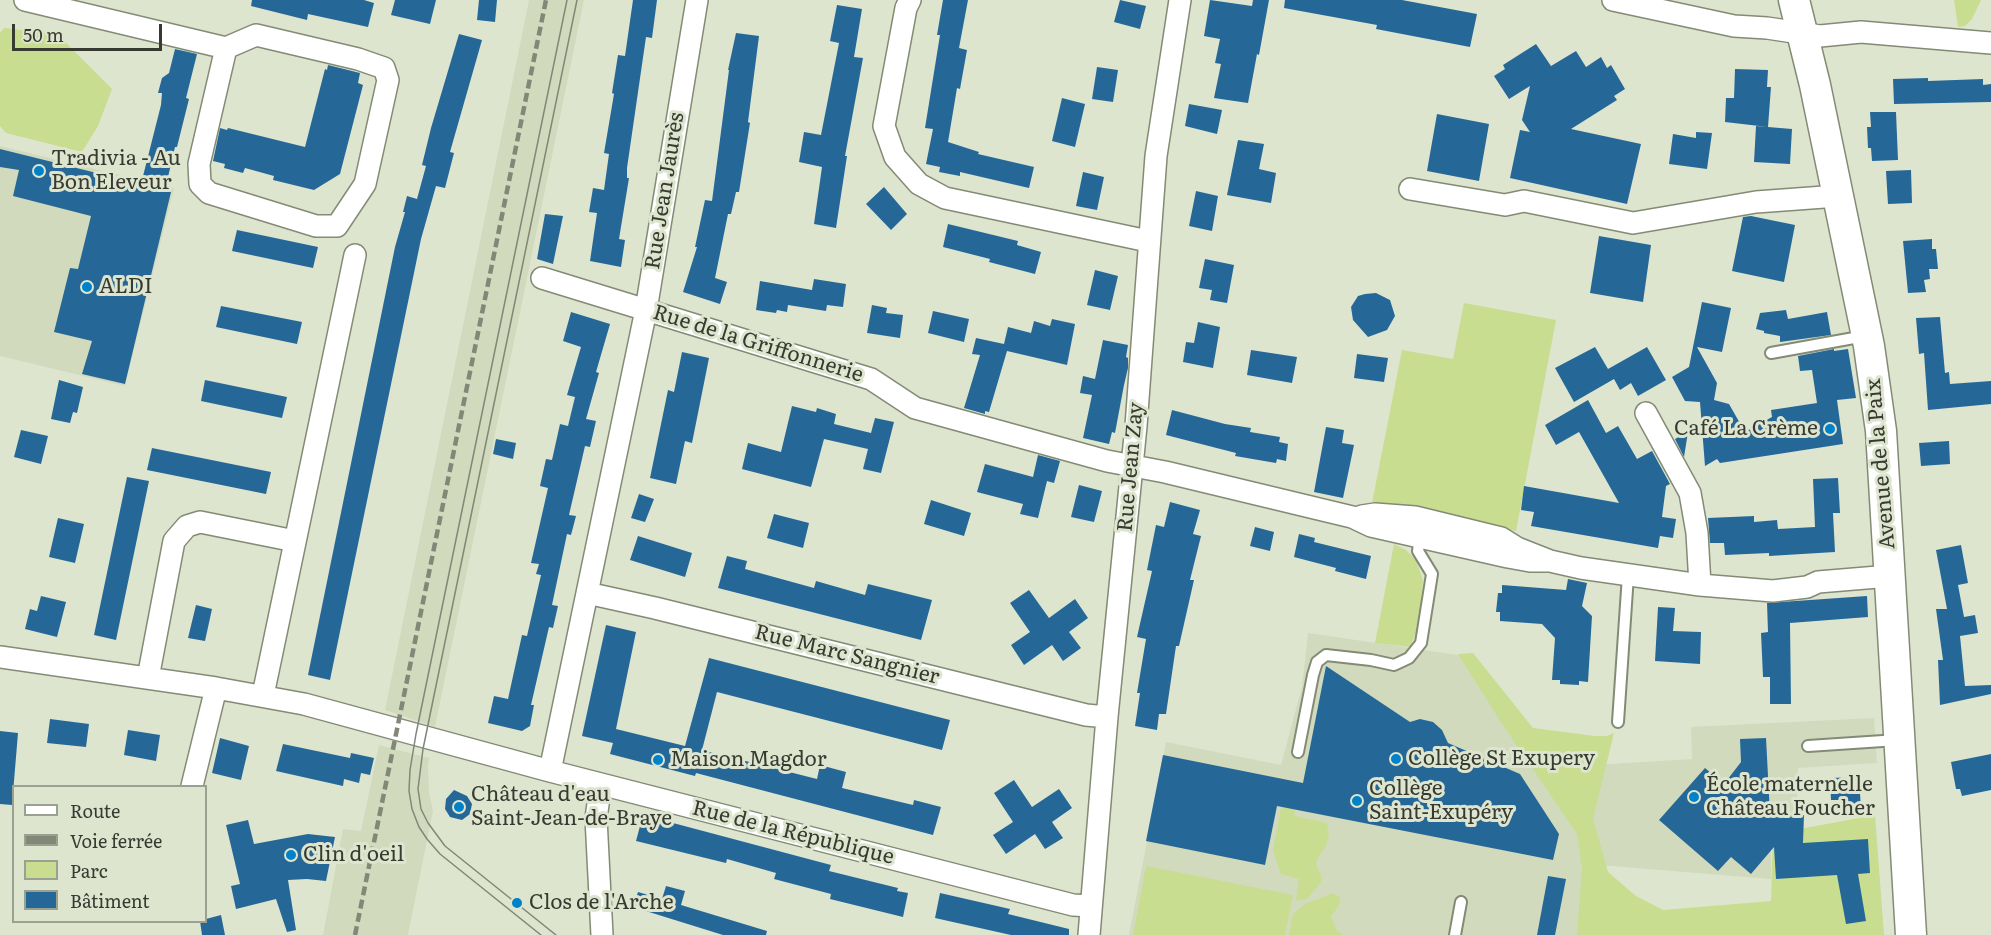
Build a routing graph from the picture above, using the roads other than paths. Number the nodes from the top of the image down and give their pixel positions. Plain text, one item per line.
1 (26, 0) edge
2 (697, 0) edge
3 (910, 0) edge
4 (1180, 0) edge
5 (1613, 0) edge
6 (1794, 0) edge
7 (1802, 33) junction
8 (1991, 43) edge
9 (226, 48) junction
10 (1410, 189) dead end
11 (1838, 196) junction
12 (1148, 242) junction
13 (355, 255) dead end
14 (542, 278) dead end
15 (646, 310) junction
16 (1867, 335) junction
17 (1771, 353) dead end
18 (1646, 413) dead end
19 (1132, 465) junction
20 (1352, 517) junction
21 (1420, 537) junction
22 (295, 541) junction
23 (1550, 561) junction
24 (1628, 575) junction
25 (1890, 576) junction
26 (1700, 585) junction
27 (587, 593) junction
28 (0, 657) edge
29 (148, 678) junction
30 (216, 688) junction
31 (263, 695) junction
32 (1107, 717) junction
33 (1618, 722) dead end
34 (1898, 740) junction
35 (1808, 746) dead end
36 (1298, 752) dead end
37 (550, 771) junction
38 (602, 784) junction
39 (192, 785) edge
40 (1461, 902) dead end
41 (1091, 906) junction
42 (602, 935) edge
43 (1089, 935) edge
44 (1455, 935) edge
45 (1911, 935) edge

1 - 9 street
2 - 15 street, Rue Jean Jaurès
3 - 12 street
4 - 12 street, Rue Jean Zay
5 - 7 street
6 - 7 main road, Avenue de la Paix
7 - 8 street
7 - 11 main road, Avenue de la Paix
9 - 9 street
10 - 11 street
11 - 16 main road, Avenue de la Paix
12 - 19 street, Rue Jean Zay
13 - 22 street
14 - 15 street, Rue de la Griffonnerie
15 - 19 street, Rue de la Griffonnerie
15 - 27 street, Rue Jean Jaurès
16 - 17 lane
16 - 25 main road, Avenue de la Paix
18 - 26 street
19 - 20 street, Rue de la Griffonnerie
19 - 32 street, Rue Jean Zay
20 - 21 street, Rue de la Griffonnerie
20 - 23 street, Rue de la Griffonnerie
21 - 23 street, Rue de la Griffonnerie
21 - 36 lane
22 - 29 street
22 - 31 street
23 - 24 street, Rue de la Griffonnerie
24 - 26 street, Rue de la Griffonnerie
24 - 33 lane
25 - 26 street, Rue de la Griffonnerie
25 - 34 main road, Avenue de la Paix
27 - 32 street, Rue Marc Sangnier
27 - 37 street, Rue Jean Jaurès
28 - 29 street, Rue de la République
29 - 30 street, Rue de la République
30 - 31 street, Rue de la République
30 - 39 street
31 - 37 street, Rue de la République
32 - 41 street, Rue Jean Zay
34 - 35 lane
34 - 45 main road, Avenue de la Paix
37 - 38 street, Rue de la République
38 - 41 street, Rue de la République
38 - 42 street
40 - 44 lane
41 - 43 street, Rue Jean Zay

